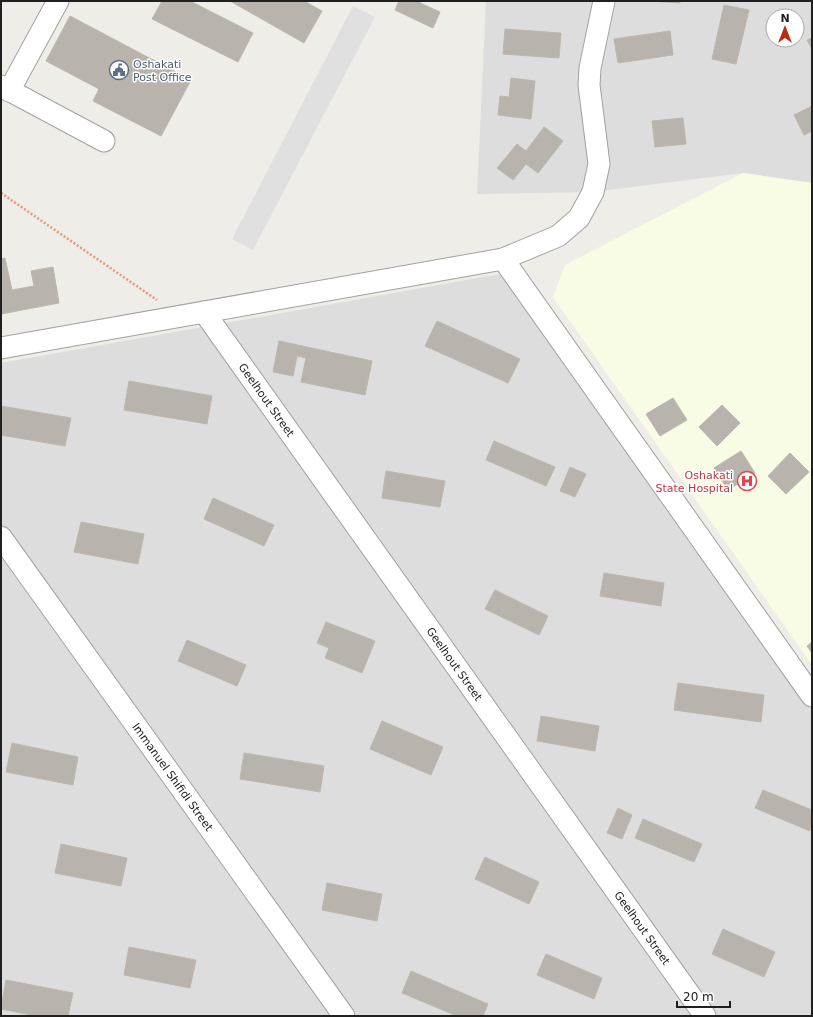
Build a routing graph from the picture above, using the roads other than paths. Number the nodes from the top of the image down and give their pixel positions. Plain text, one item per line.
1 (58, 1) edge
2 (604, 1) edge
3 (5, 88) edge
4 (104, 141) dead end
5 (503, 259) junction
6 (204, 312) junction
7 (1, 348) edge
8 (1, 537) edge
9 (812, 696) edge
10 (344, 1016) edge
11 (705, 1016) edge

1 - 3 street
2 - 5 street
3 - 4 street
5 - 6 street
5 - 9 street
6 - 7 street
6 - 11 street, Geelhout Street
8 - 10 street, Immanuel Shifidi Street

